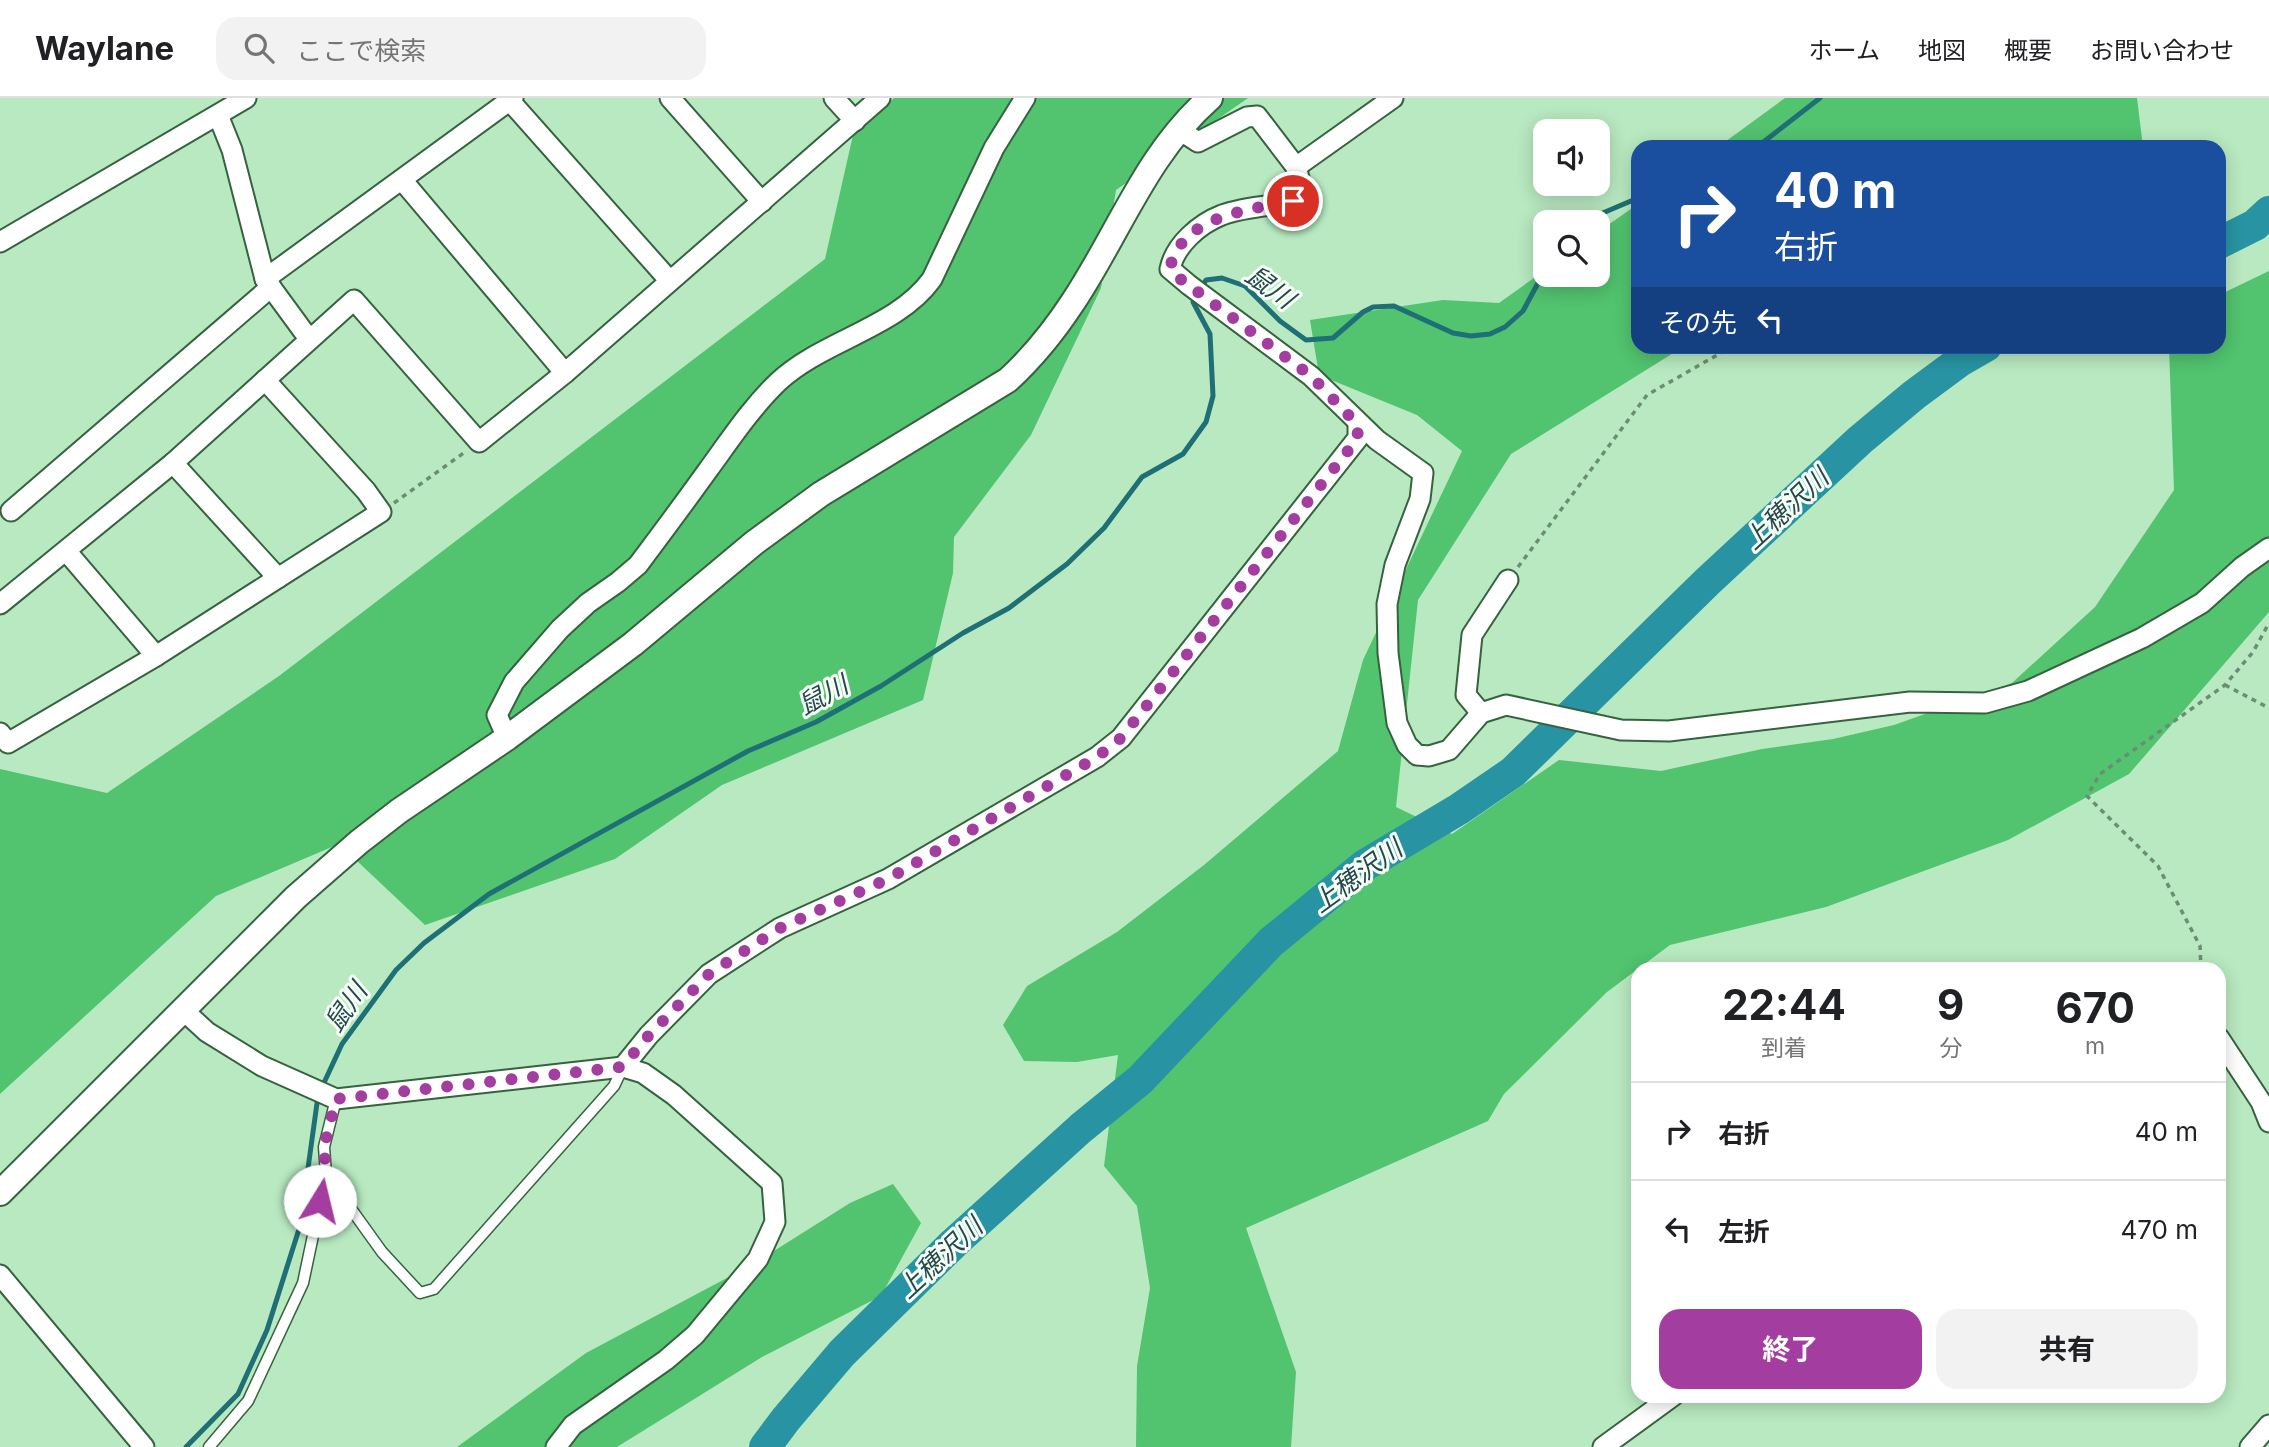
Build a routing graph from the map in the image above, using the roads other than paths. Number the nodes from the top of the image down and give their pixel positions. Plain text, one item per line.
1 (246, 98) edge
2 (670, 98) edge
3 (834, 98) edge
4 (880, 98) edge
5 (1025, 98) edge
6 (1210, 98) edge
7 (1393, 98) edge
8 (512, 99) edge
9 (218, 115) junction
10 (855, 121) junction
11 (1178, 129) junction
12 (1296, 167) junction
13 (402, 180) junction
14 (762, 202) junction
15 (0, 242) edge
16 (669, 280) junction
17 (268, 283) junction
18 (309, 339) junction
19 (565, 373) junction
20 (265, 380) junction
21 (1357, 424) junction
22 (173, 463) junction
23 (11, 511) dead end
24 (2269, 548) edge
25 (67, 552) junction
26 (278, 578) junction
27 (1508, 580) road end
28 (0, 604) edge
29 (156, 656) junction
30 (1480, 713) junction
31 (0, 733) edge
32 (507, 738) junction
33 (183, 1010) junction
34 (2226, 1047) edge
35 (622, 1067) junction
36 (2265, 1096) edge
37 (334, 1098) junction
38 (2269, 1122) edge
39 (326, 1174) junction
40 (0, 1194) edge
41 (0, 1275) edge
42 (1663, 1403) edge
43 (2269, 1425) edge
44 (145, 1447) edge
45 (209, 1447) edge
46 (556, 1447) edge
47 (1603, 1447) edge
48 (2250, 1447) edge

1 - 9 street
2 - 14 street
3 - 10 street
4 - 10 street
5 - 32 street
6 - 11 street
7 - 12 street
8 - 13 street
8 - 16 street
9 - 15 street
9 - 17 street
10 - 14 street
11 - 12 street
11 - 32 street
12 - 21 street
13 - 17 street
13 - 19 street
14 - 16 street
16 - 19 street
17 - 18 street
17 - 23 street
18 - 19 street
18 - 20 street
20 - 22 street
20 - 26 street
21 - 30 street
21 - 35 street
22 - 25 street
22 - 26 street
24 - 30 street
25 - 28 street
25 - 29 street
26 - 29 street
27 - 30 street
29 - 31 street
32 - 33 street
33 - 37 street
33 - 40 street
34 - 36 street
35 - 37 street
35 - 39 lane
35 - 46 street
36 - 38 street
37 - 39 lane
39 - 45 lane
41 - 44 street
42 - 47 street
43 - 48 street

